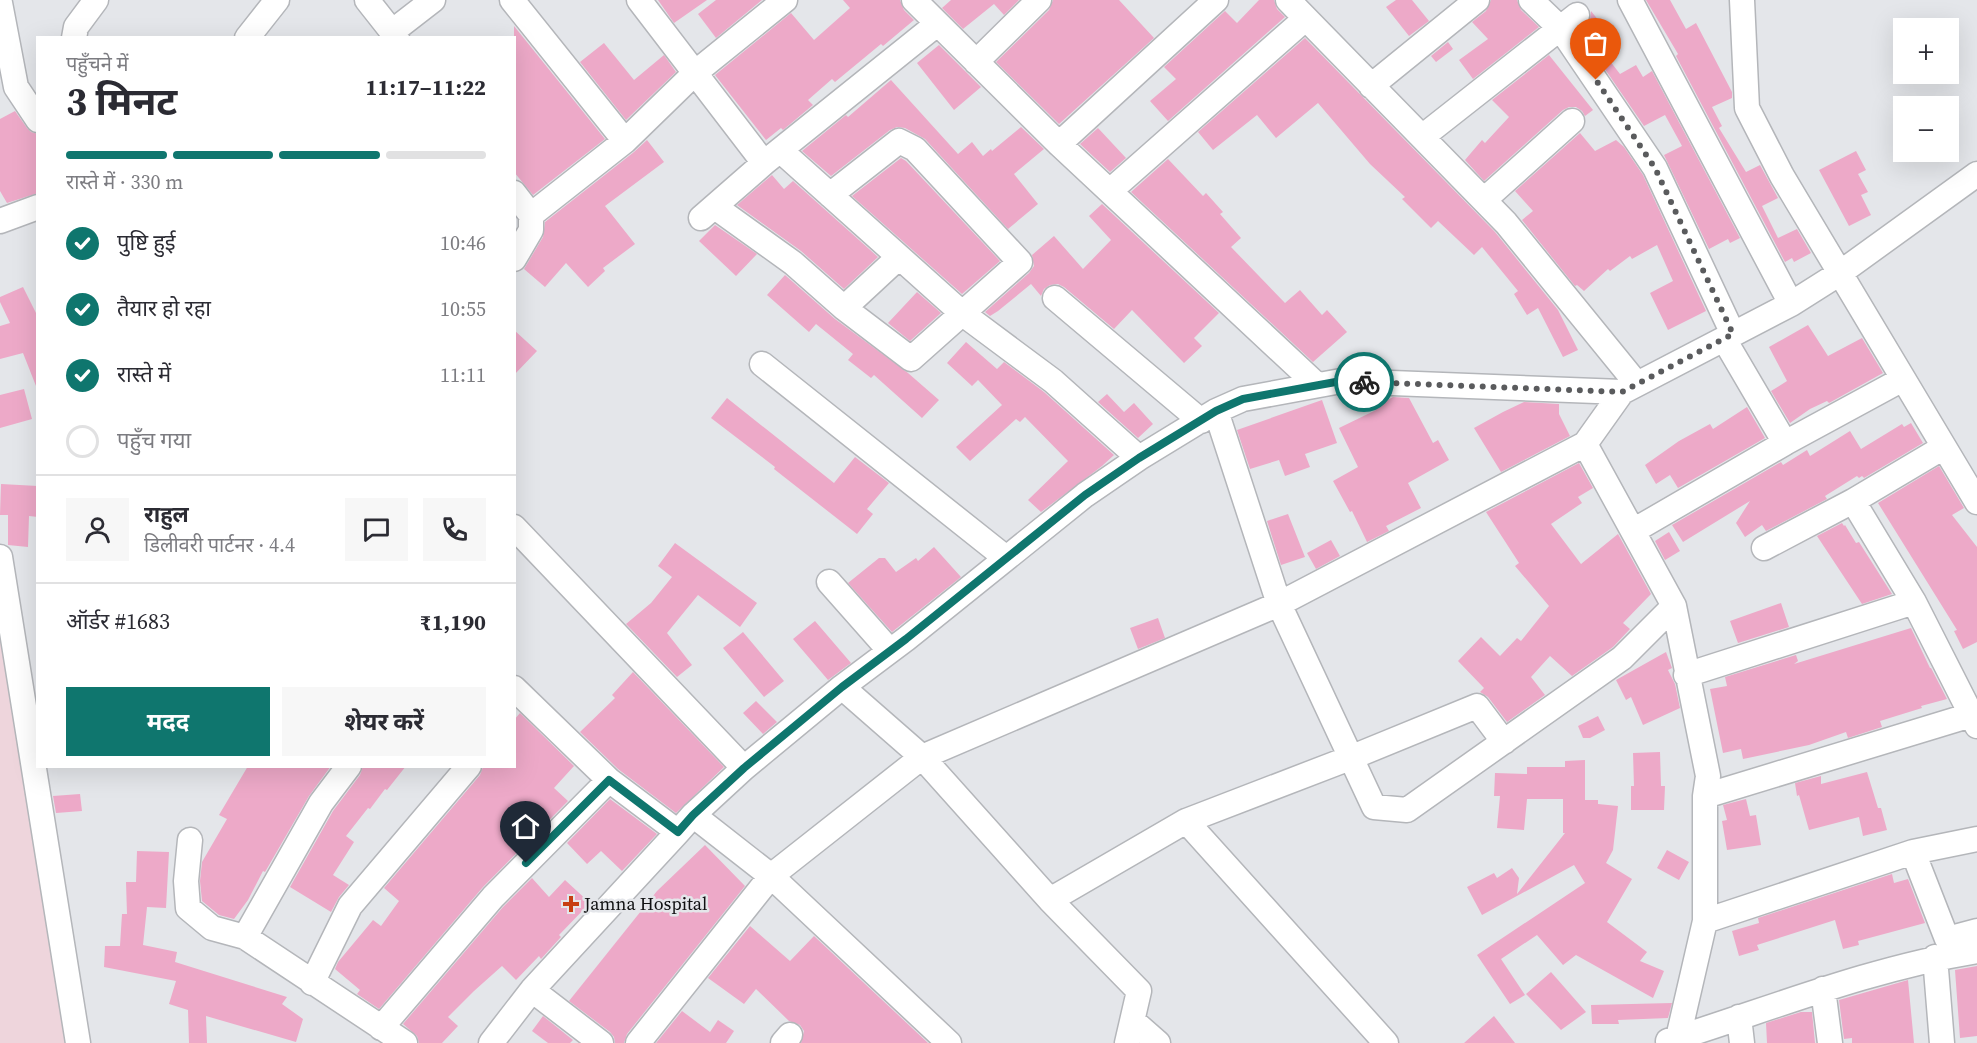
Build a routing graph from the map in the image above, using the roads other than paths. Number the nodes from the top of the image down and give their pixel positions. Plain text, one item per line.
1 (96, 0) edge
2 (277, 0) edge
3 (367, 0) edge
4 (433, 0) edge
5 (512, 0) edge
6 (639, 0) edge
7 (785, 0) edge
8 (915, 0) edge
9 (1039, 0) edge
10 (1216, 0) edge
11 (1288, 0) edge
12 (1532, 0) edge
13 (1630, 0) edge
14 (1742, 0) edge
15 (0, 3) edge
16 (1464, 4) edge
17 (1305, 19) junction
18 (1568, 21) junction
19 (937, 24) junction
20 (395, 34) edge
21 (74, 36) edge
22 (249, 36) edge
23 (976, 62) junction
24 (696, 72) junction
25 (1371, 86) junction
26 (36, 117) edge
27 (1572, 121) dead end
28 (1422, 137) junction
29 (625, 141) junction
30 (1059, 144) junction
31 (772, 157) junction
32 (1977, 174) edge
33 (1110, 191) junction
34 (830, 195) junction
35 (516, 196) edge
36 (1484, 200) junction
37 (36, 208) edge
38 (531, 215) junction
39 (0, 221) edge
40 (516, 256) edge
41 (899, 257) junction
42 (1840, 273) junction
43 (1054, 298) dead end
44 (1791, 304) junction
45 (844, 308) junction
46 (963, 314) junction
47 (1729, 337) junction
48 (762, 364) dead end
49 (1904, 379) junction
50 (1317, 385) junction
51 (1630, 388) junction
52 (1208, 416) junction
53 (1785, 443) junction
54 (1585, 444) junction
55 (1944, 447) junction
56 (1139, 458) junction
57 (1853, 501) junction
58 (1977, 502) edge
59 (516, 528) edge
60 (1633, 531) junction
61 (1764, 548) dead end
62 (0, 558) edge
63 (1006, 558) junction
64 (829, 582) dead end
65 (1914, 602) junction
66 (1279, 604) junction
67 (1674, 606) junction
68 (890, 651) junction
69 (1686, 675) junction
70 (842, 687) junction
71 (518, 701) edge
72 (1974, 720) edge
73 (1504, 742) junction
74 (922, 757) junction
75 (1350, 758) junction
76 (347, 768) edge
77 (467, 768) edge
78 (744, 768) junction
79 (609, 780) junction
80 (1706, 796) junction
81 (1186, 821) junction
82 (685, 823) junction
83 (1977, 839) edge
84 (190, 840) dead end
85 (1913, 852) junction
86 (771, 876) junction
87 (1050, 900) junction
88 (1705, 921) junction
89 (1977, 931) edge
90 (245, 937) junction
91 (1977, 951) edge
92 (1935, 957) junction
93 (312, 983) junction
94 (1823, 989) junction
95 (532, 990) junction
96 (1739, 1017) junction
97 (381, 1028) junction
98 (1130, 1032) edge
99 (1670, 1040) edge
100 (78, 1043) edge
101 (405, 1043) edge
102 (490, 1043) edge
103 (601, 1043) edge
104 (638, 1043) edge
105 (949, 1043) edge
106 (1158, 1043) edge
107 (1386, 1043) edge
108 (1742, 1043) edge
109 (1830, 1043) edge
110 (1942, 1043) edge

1 - 21 street
2 - 22 street
3 - 20 street
4 - 20 street
5 - 29 street
6 - 24 street
7 - 24 street
8 - 19 street
9 - 23 street
10 - 30 street
11 - 17 street
12 - 18 street
13 - 44 street
14 - 42 street
15 - 26 street
16 - 25 street
17 - 25 street
17 - 33 street
18 - 28 street
18 - 47 street
19 - 23 street
19 - 31 street
23 - 30 street
24 - 29 street
24 - 31 street
25 - 28 street
27 - 36 street
28 - 36 street
29 - 38 street
30 - 33 street
31 - 34 street
31 - 45 street
32 - 42 street
33 - 50 street
34 - 41 street
34 - 46 street
35 - 38 street
36 - 51 street
37 - 39 street
38 - 40 street
41 - 45 street
41 - 46 street
42 - 44 street
42 - 49 street
43 - 52 street
44 - 47 street
45 - 46 street
46 - 56 street
47 - 51 street
47 - 53 street
48 - 63 street
49 - 53 street
49 - 55 street
50 - 51 street
50 - 52 street
51 - 54 street
52 - 56 street
52 - 66 street
53 - 60 street
54 - 60 street
54 - 66 street
55 - 57 street
55 - 58 street
56 - 63 street
57 - 61 street
57 - 65 street
59 - 78 street
60 - 67 street
62 - 100 street
63 - 68 street
64 - 68 street
65 - 69 street
65 - 72 street
66 - 74 street
66 - 75 street
67 - 69 street
67 - 73 street
68 - 70 street
69 - 80 street
70 - 74 street
70 - 78 street
71 - 79 street
72 - 80 street
73 - 75 street
73 - 75 street
74 - 86 street
74 - 87 street
75 - 81 street
76 - 90 street
77 - 93 street
78 - 82 street
79 - 82 street
79 - 97 street
80 - 88 street
81 - 87 street
81 - 107 street
82 - 86 street
82 - 95 street
83 - 85 street
84 - 90 street
85 - 88 street
85 - 89 street
86 - 104 street
86 - 105 street
87 - 98 street
88 - 99 street
90 - 93 street
91 - 92 street
92 - 94 street
92 - 110 street
93 - 97 street
94 - 96 street
94 - 109 street
95 - 102 street
95 - 103 street
96 - 99 street
96 - 108 street
97 - 101 street
98 - 106 street

